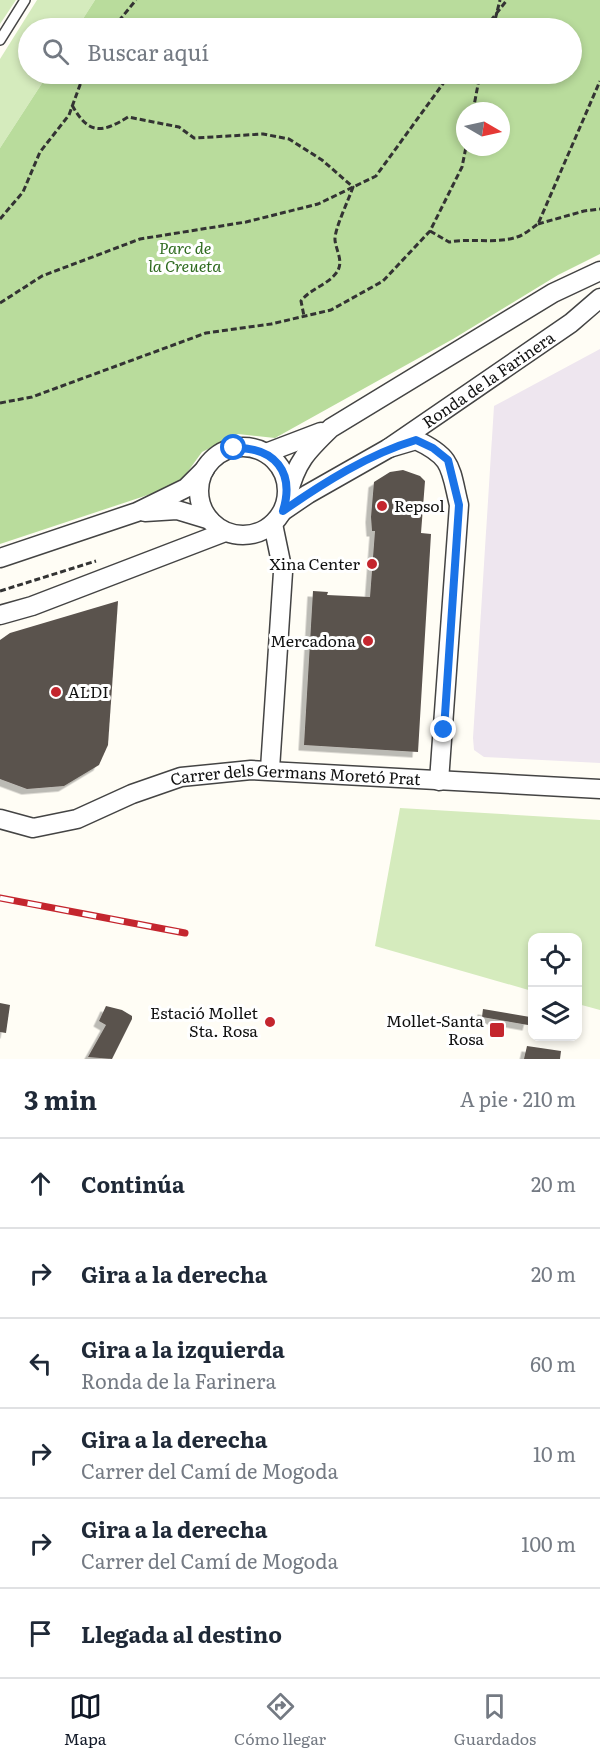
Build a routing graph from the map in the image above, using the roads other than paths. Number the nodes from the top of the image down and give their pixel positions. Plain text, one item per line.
1 (26, 0) edge
2 (0, 40) edge
3 (600, 271) edge
4 (600, 298) edge
5 (331, 428) junction
6 (389, 448) junction
7 (266, 453) junction
8 (206, 468) junction
9 (281, 510) junction
10 (137, 512) junction
11 (210, 520) junction
12 (225, 531) junction
13 (0, 558) edge
14 (0, 615) edge
15 (270, 769) junction
16 (439, 781) junction
17 (600, 789) edge
18 (0, 819) edge

1 - 2 lane
3 - 5 street
4 - 6 street, Ronda de la Farinera
5 - 7 street
5 - 9 street
6 - 9 street, Ronda de la Farinera
6 - 16 street
7 - 8 street
7 - 9 street
8 - 10 street
8 - 11 street
9 - 12 street
9 - 15 street
10 - 11 street
10 - 13 street
11 - 12 street
12 - 14 street
15 - 16 street, Carrer dels Germans Moretó Prat
15 - 18 street, Carrer dels Germans Moretó Prat
16 - 17 street, Carrer dels Germans Moretó Prat

